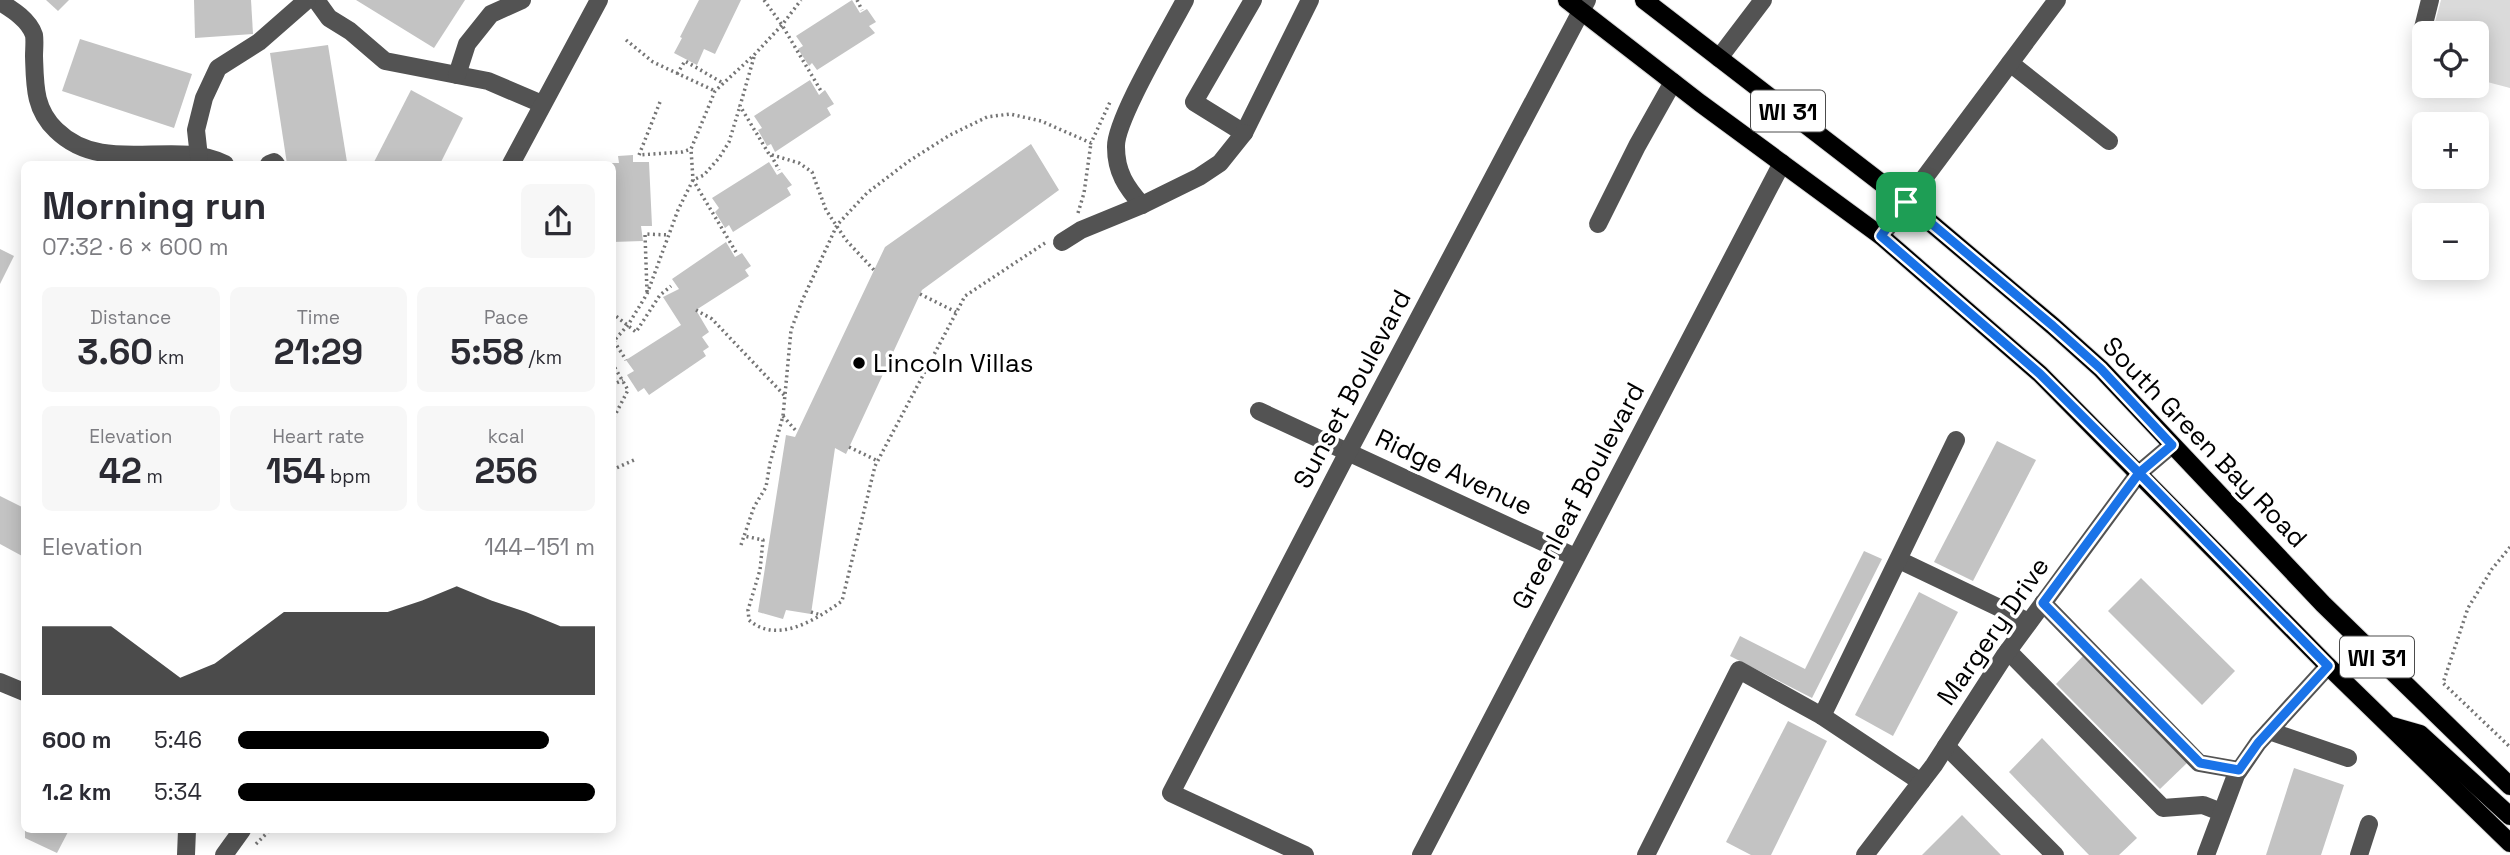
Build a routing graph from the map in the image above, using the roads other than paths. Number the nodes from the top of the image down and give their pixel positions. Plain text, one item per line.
1 (307, 0) edge
2 (316, 0) edge
3 (522, 0) edge
4 (599, 0) edge
5 (1185, 0) edge
6 (1253, 0) edge
7 (1310, 0) edge
8 (1644, 0) edge
9 (1762, 0) edge
10 (2057, 0) edge
11 (2431, 0) edge
12 (0, 2) edge
13 (1578, 3) edge
14 (329, 9) edge
15 (2425, 21) edge
16 (1719, 58) junction
17 (2010, 63) junction
18 (457, 75) junction
19 (1673, 82) junction
20 (542, 104) junction
21 (1244, 133) junction
22 (2109, 141) dead end
23 (199, 157) junction
24 (214, 161) edge
25 (513, 161) edge
26 (1782, 163) junction
27 (1906, 202) junction
28 (1142, 205) junction
29 (1598, 224) dead end
30 (1881, 236) junction
31 (1059, 239) road end
32 (1259, 411) dead end
33 (1956, 440) dead end
34 (2172, 445) junction
35 (1348, 452) junction
36 (2139, 473) junction
37 (1575, 557) junction
38 (1899, 560) junction
39 (2043, 603) junction
40 (2029, 622) junction
41 (2008, 651) junction
42 (2328, 666) junction
43 (0, 682) edge
44 (21, 691) edge
45 (1822, 716) junction
46 (2389, 725) junction
47 (2269, 731) junction
48 (1946, 746) junction
49 (2348, 758) dead end
50 (2239, 770) junction
51 (1921, 782) junction
52 (2510, 786) edge
53 (2221, 812) junction
54 (2510, 816) edge
55 (2369, 824) dead end
56 (187, 833) edge
57 (240, 833) edge
58 (2510, 844) edge
59 (1868, 854) edge
60 (186, 855) edge
61 (224, 855) edge
62 (1305, 855) edge
63 (1421, 855) edge
64 (1646, 855) edge
65 (2054, 855) edge
66 (2206, 855) edge
67 (2359, 855) edge

1 - 23 street
2 - 14 street
3 - 18 street
4 - 20 street
5 - 28 street
6 - 21 street
7 - 21 street
8 - 16 main road, South Green Bay Road / WI 31
9 - 16 street
10 - 17 street
11 - 15 street
12 - 23 street
13 - 19 main road, WI 31
13 - 35 street, Sunset Boulevard
14 - 18 street
16 - 27 main road, South Green Bay Road / WI 31
17 - 22 street
17 - 27 street
18 - 20 street
19 - 26 main road, WI 31
19 - 29 street
20 - 25 street
21 - 28 street
23 - 24 street
26 - 30 main road, WI 31
26 - 37 street, Greenleaf Boulevard
27 - 30 street
27 - 34 main road, South Green Bay Road / WI 31
28 - 31 street
30 - 36 main road, WI 31
32 - 35 street, Ridge Avenue
33 - 38 street
34 - 36 street, Margery Drive
34 - 52 main road, South Green Bay Road / WI 31
35 - 37 street, Ridge Avenue
35 - 62 street, Sunset Boulevard
36 - 39 street, Margery Drive
36 - 42 main road, WI 31
37 - 63 street, Greenleaf Boulevard
38 - 40 street
38 - 45 street
39 - 40 street, Margery Drive
39 - 50 street
40 - 41 street, Margery Drive
41 - 48 street, Margery Drive
41 - 53 street
42 - 46 main road, WI 31
42 - 47 street
43 - 44 street
45 - 51 street
45 - 64 street
46 - 54 main road
46 - 58 main road, WI 31
47 - 49 street
47 - 50 street
48 - 51 street, Margery Drive
48 - 65 street
50 - 53 street
51 - 59 street, Margery Drive
53 - 66 street
55 - 67 street
56 - 60 street
57 - 61 street

